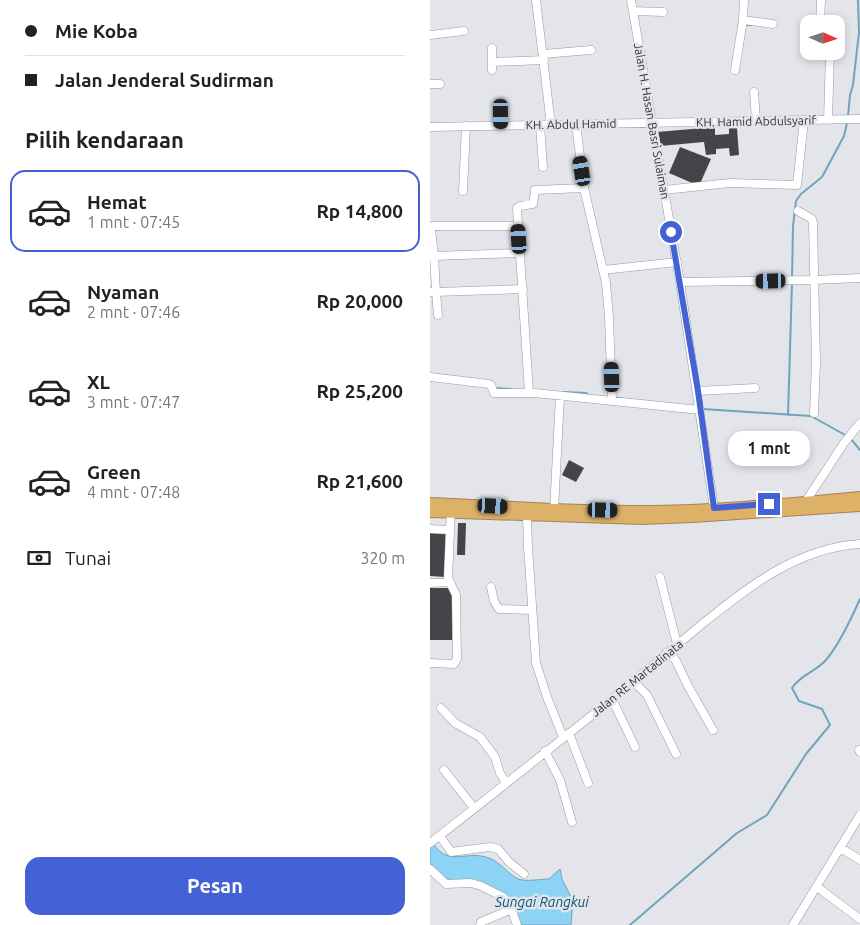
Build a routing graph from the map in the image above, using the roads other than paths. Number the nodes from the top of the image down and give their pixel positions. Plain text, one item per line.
1 (536, 0) edge
2 (631, 0) edge
3 (744, 0) edge
4 (822, 0) edge
5 (633, 11) junction
6 (663, 12) dead end
7 (821, 15) edge
8 (743, 20) junction
9 (773, 24) dead end
10 (464, 31) dead end
11 (430, 35) edge
12 (492, 48) dead end
13 (590, 50) dead end
14 (543, 57) junction
15 (830, 60) edge
16 (492, 62) junction
17 (492, 70) dead end
18 (735, 70) dead end
19 (430, 84) edge
20 (440, 84) dead end
21 (754, 92) dead end
22 (500, 102) dead end
23 (860, 119) edge
24 (756, 120) junction
25 (804, 120) junction
26 (828, 120) junction
27 (652, 122) junction
28 (576, 124) junction
29 (501, 125) junction
30 (540, 125) junction
31 (551, 125) junction
32 (430, 126) edge
33 (466, 126) junction
34 (543, 167) dead end
35 (584, 188) junction
36 (664, 190) junction
37 (463, 191) dead end
38 (798, 211) dead end
39 (518, 226) junction
40 (520, 253) junction
41 (432, 256) edge
42 (677, 262) junction
43 (604, 270) junction
44 (860, 278) edge
45 (814, 280) junction
46 (680, 282) junction
47 (523, 289) junction
48 (433, 292) edge
49 (438, 316) dead end
50 (430, 377) edge
51 (755, 388) dead end
52 (529, 390) junction
53 (698, 391) junction
54 (560, 396) junction
55 (612, 398) junction
56 (700, 408) junction
57 (814, 413) dead end
58 (860, 423) edge
59 (860, 497) edge
60 (806, 501) junction
61 (430, 503) edge
62 (860, 506) edge
63 (714, 508) junction
64 (450, 509) junction
65 (554, 510) junction
66 (430, 512) edge
67 (527, 516) junction
68 (430, 529) edge
69 (449, 530) junction
70 (860, 544) edge
71 (660, 577) dead end
72 (449, 582) junction
73 (430, 583) edge
74 (491, 587) dead end
75 (532, 610) junction
76 (677, 644) junction
77 (666, 653) junction
78 (430, 663) edge
79 (633, 681) junction
80 (612, 699) junction
81 (441, 708) dead end
82 (712, 730) dead end
83 (566, 735) junction
84 (635, 746) dead end
85 (545, 752) junction
86 (676, 754) dead end
87 (444, 770) dead end
88 (506, 783) junction
89 (588, 783) dead end
90 (474, 808) junction
91 (860, 815) edge
92 (572, 822) dead end
93 (440, 836) junction
94 (432, 842) edge
95 (840, 848) junction
96 (860, 860) edge
97 (430, 869) edge
98 (524, 874) dead end
99 (818, 887) junction
100 (512, 909) junction
101 (860, 918) edge
102 (480, 925) edge
103 (517, 925) edge
104 (794, 925) edge

1 - 14 street
2 - 5 street, Jalan H. Hasan Basri Sulaiman
3 - 8 street
4 - 7 street
5 - 6 street
5 - 27 street, Jalan H. Hasan Basri Sulaiman
8 - 9 street
8 - 18 street
10 - 11 street
12 - 16 street
13 - 14 street
14 - 16 street
14 - 31 street
15 - 26 street
16 - 17 street
19 - 20 street
21 - 24 street
22 - 29 street
23 - 26 street, KH. Hamid Abdulsyarif
24 - 25 street, KH. Hamid Abdulsyarif
24 - 27 street, KH. Hamid Abdulsyarif
25 - 26 street, KH. Hamid Abdulsyarif
25 - 36 street
27 - 28 street, KH. Abdul Hamid
27 - 36 street, Jalan H. Hasan Basri Sulaiman
28 - 31 street, KH. Abdul Hamid
28 - 35 street
29 - 30 street, KH. Abdul Hamid
29 - 33 street, KH. Abdul Hamid
30 - 31 street, KH. Abdul Hamid
30 - 34 street
32 - 33 street, KH. Abdul Hamid
33 - 37 street
35 - 39 street
35 - 43 street
36 - 42 street, Jalan H. Hasan Basri Sulaiman
38 - 45 street
39 - 40 street
39 - 41 street
40 - 41 street
40 - 47 street
41 - 48 street
42 - 43 street
42 - 46 street, Jalan H. Hasan Basri Sulaiman
43 - 55 street
44 - 45 street
45 - 46 street
45 - 57 street
46 - 53 street, Jalan H. Hasan Basri Sulaiman
47 - 48 street
47 - 52 street
48 - 49 street
50 - 52 street
51 - 53 street
52 - 54 street
53 - 56 street, Jalan H. Hasan Basri Sulaiman
54 - 55 street
54 - 65 street
55 - 56 street
56 - 63 street, Jalan H. Hasan Basri Sulaiman
58 - 60 street
59 - 60 highway
60 - 63 highway
61 - 64 highway
62 - 67 highway
63 - 65 highway
64 - 65 highway
64 - 66 highway
64 - 67 highway
64 - 69 street
67 - 75 street
68 - 69 street
69 - 72 street
70 - 76 street, Jalan RE Martadinata
71 - 76 street
72 - 73 street
72 - 78 street
74 - 75 street
75 - 83 street
76 - 77 street, Jalan RE Martadinata
77 - 79 street, Jalan RE Martadinata
77 - 82 street
79 - 80 street, Jalan RE Martadinata
79 - 86 street
80 - 83 street, Jalan RE Martadinata
80 - 84 street
81 - 88 street
83 - 85 street, Jalan RE Martadinata
83 - 89 street
85 - 88 street, Jalan RE Martadinata
85 - 92 street
87 - 90 street
88 - 90 street, Jalan RE Martadinata
90 - 93 street, Jalan RE Martadinata
91 - 95 street
93 - 94 street, Jalan RE Martadinata
93 - 98 street
95 - 96 street
95 - 99 street
97 - 100 street
99 - 101 street
99 - 104 street
100 - 102 street
100 - 103 street

